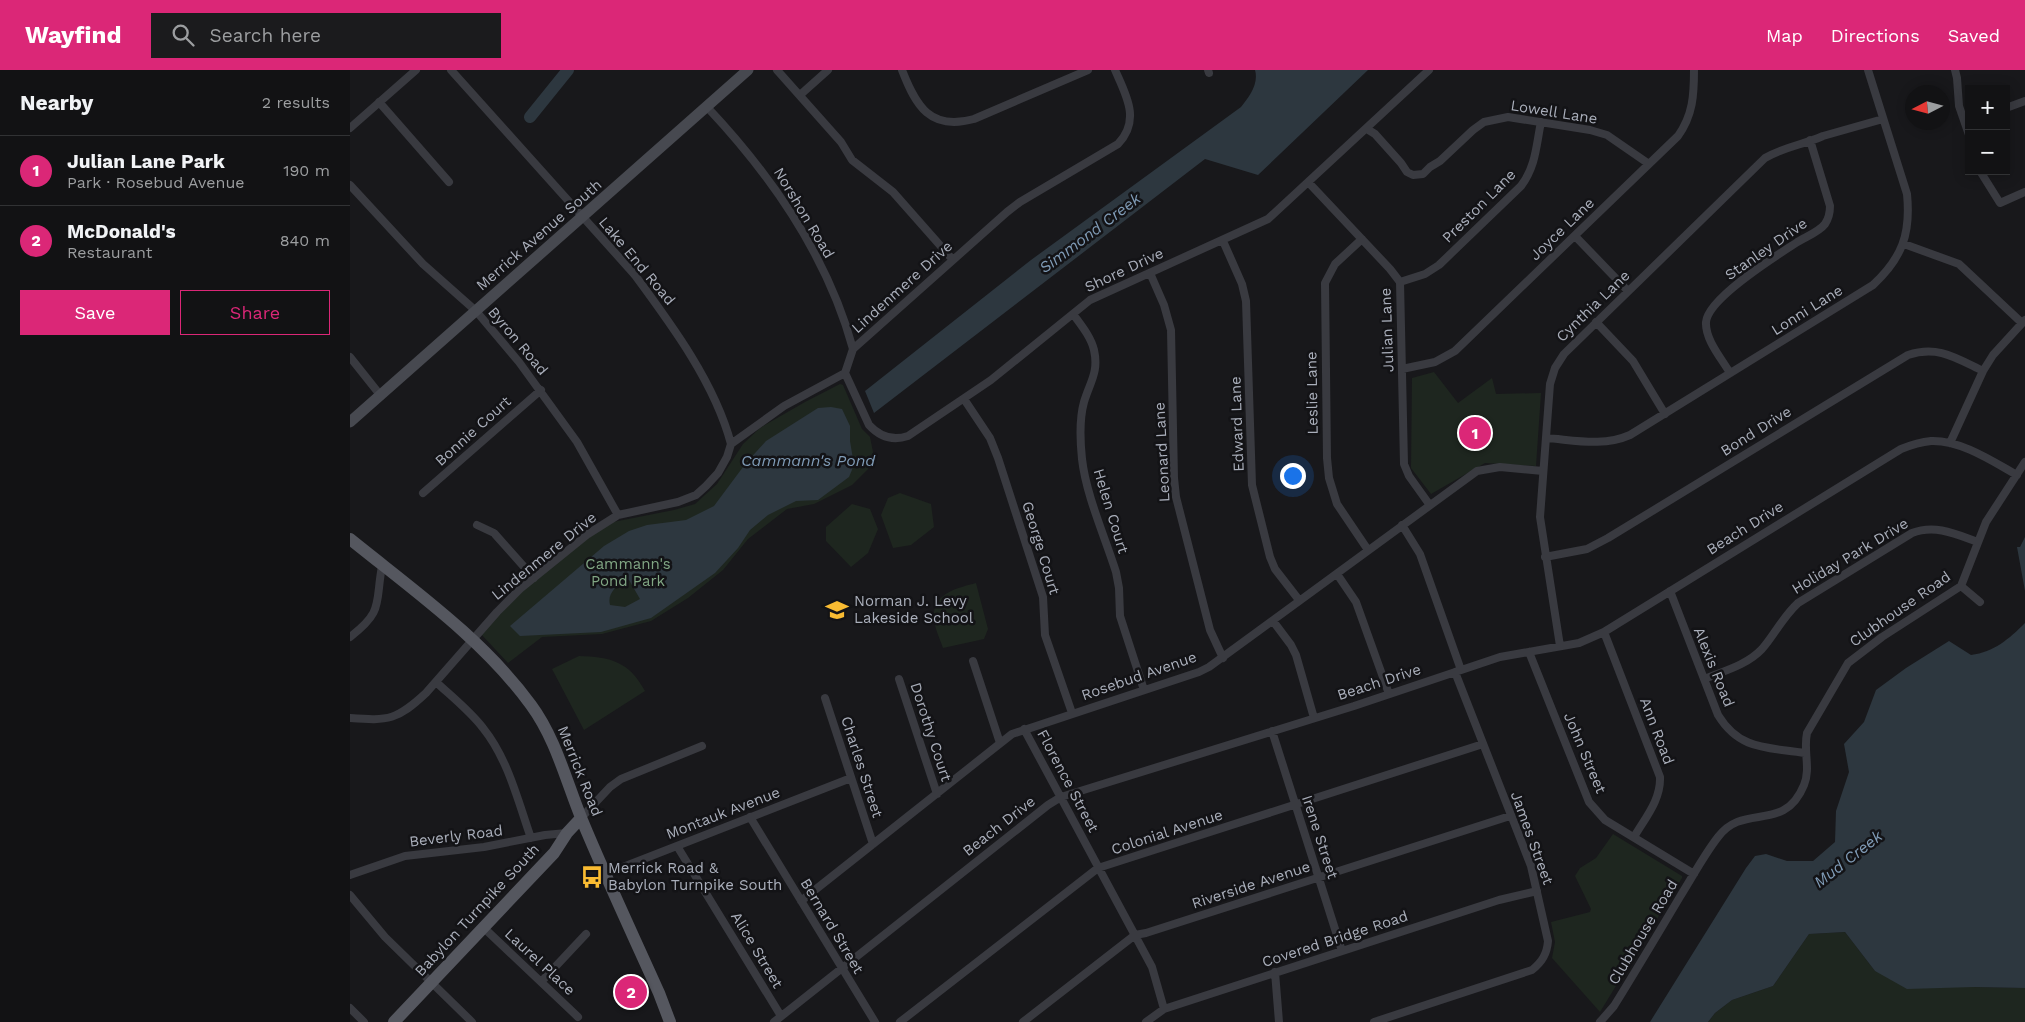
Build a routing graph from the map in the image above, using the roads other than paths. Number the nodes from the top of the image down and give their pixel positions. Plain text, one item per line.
1 (416, 70) edge
2 (451, 70) edge
3 (748, 70) edge
4 (777, 70) edge
5 (828, 70) edge
6 (902, 70) edge
7 (1088, 70) edge
8 (1114, 70) edge
9 (1429, 70) edge
10 (1694, 70) edge
11 (1868, 70) edge
12 (1955, 70) edge
13 (800, 95) junction
14 (379, 102) junction
15 (2025, 102) edge
16 (707, 107) junction
17 (2010, 107) edge
18 (1965, 117) edge
19 (1884, 120) junction
20 (1540, 122) junction
21 (350, 128) edge
22 (1367, 128) junction
23 (1810, 140) junction
24 (1649, 164) junction
25 (1982, 175) edge
26 (449, 182) dead end
27 (1309, 183) junction
28 (350, 185) edge
29 (2025, 192) edge
30 (582, 217) junction
31 (1575, 236) junction
32 (1362, 239) junction
33 (1223, 240) junction
34 (1904, 244) junction
35 (953, 260) junction
36 (1150, 273) junction
37 (1400, 282) junction
38 (1628, 291) junction
39 (476, 311) junction
40 (1073, 314) junction
41 (2024, 321) edge
42 (1596, 322) junction
43 (854, 349) junction
44 (350, 357) edge
45 (1402, 368) junction
46 (1983, 370) junction
47 (845, 373) junction
48 (1730, 373) junction
49 (541, 390) junction
50 (380, 396) junction
51 (964, 399) junction
52 (1665, 414) junction
53 (350, 422) edge
54 (1546, 438) junction
55 (1950, 443) junction
56 (731, 444) junction
57 (2025, 462) edge
58 (1543, 471) junction
59 (2017, 475) junction
60 (423, 493) dead end
61 (1429, 504) junction
62 (618, 515) junction
63 (477, 525) dead end
64 (1402, 525) junction
65 (351, 541) edge
66 (1978, 542) junction
67 (1368, 550) junction
68 (1545, 556) junction
69 (382, 566) junction
70 (1337, 574) junction
71 (534, 578) junction
72 (1961, 586) junction
73 (1670, 592) junction
74 (1299, 600) junction
75 (1980, 602) dead end
76 (1273, 621) junction
77 (1604, 632) junction
78 (350, 637) edge
79 (472, 641) junction
80 (1560, 646) junction
81 (1529, 652) junction
82 (1223, 658) junction
83 (973, 661) dead end
84 (1458, 671) junction
85 (899, 679) dead end
86 (1704, 679) junction
87 (436, 682) junction
88 (1144, 690) junction
89 (1389, 694) junction
90 (824, 698) dead end
91 (1072, 713) junction
92 (350, 718) edge
93 (1314, 718) junction
94 (1024, 729) junction
95 (1272, 731) junction
96 (1000, 743) junction
97 (1483, 744) junction
98 (702, 746) dead end
99 (1805, 753) junction
100 (851, 778) junction
101 (937, 794) junction
102 (1060, 797) junction
103 (1295, 805) junction
104 (1787, 810) junction
105 (1510, 816) junction
106 (750, 817) junction
107 (581, 818) junction
108 (1792, 818) dead end
109 (567, 834) junction
110 (1634, 837) junction
111 (531, 838) junction
112 (873, 844) junction
113 (677, 846) junction
114 (1098, 868) junction
115 (606, 874) junction
116 (1694, 874) junction
117 (350, 875) edge
118 (1319, 878) junction
119 (1537, 892) junction
120 (350, 895) edge
121 (801, 901) junction
122 (484, 928) junction
123 (586, 934) dead end
124 (1134, 936) junction
125 (1342, 950) junction
126 (842, 968) junction
127 (1275, 972) junction
128 (432, 982) junction
129 (541, 982) junction
130 (350, 1008) edge
131 (1164, 1009) junction
132 (781, 1016) junction
133 (578, 1017) dead end
134 (364, 1022) edge
135 (394, 1022) edge
136 (472, 1022) edge
137 (670, 1022) edge
138 (774, 1022) edge
139 (875, 1022) edge
140 (900, 1022) edge
141 (1022, 1022) edge
142 (1146, 1022) edge
143 (1279, 1022) edge
144 (1374, 1022) edge
145 (1600, 1022) edge

1 - 14 street
2 - 30 street, Lake End Road
3 - 16 street, Merrick Avenue South
4 - 13 street
5 - 13 street
6 - 7 street
8 - 35 street, Lindenmere Drive
9 - 22 street, Shore Drive
10 - 24 street, Joyce Lane
11 - 19 street, Lonni Lane
12 - 18 street
13 - 35 street
14 - 21 street
14 - 26 street
15 - 17 street
16 - 30 street, Merrick Avenue South
16 - 43 street, Norshon Road
19 - 23 street, Cynthia Lane
19 - 34 street, Lonni Lane
20 - 22 street, Lowell Lane
20 - 24 street, Lowell Lane
20 - 37 street, Preston Lane
22 - 27 street, Shore Drive
23 - 38 street, Cynthia Lane
23 - 48 street, Stanley Drive
24 - 31 street, Joyce Lane
25 - 29 street
27 - 32 street, Julian Lane
27 - 33 street, Shore Drive
28 - 39 street, Byron Road
30 - 39 street, Merrick Avenue South
30 - 56 street, Lake End Road
31 - 38 street
31 - 45 street, Joyce Lane
32 - 37 street, Julian Lane
32 - 67 street, Leslie Lane
33 - 36 street, Shore Drive
33 - 74 street, Edward Lane
34 - 41 street
34 - 48 street, Lonni Lane
35 - 43 street, Lindenmere Drive
36 - 40 street, Shore Drive
36 - 82 street, Leonard Lane
37 - 45 street, Julian Lane
38 - 42 street, Cynthia Lane
39 - 49 street, Byron Road
39 - 50 street, Merrick Avenue South
40 - 51 street, Shore Drive
40 - 88 street, Helen Court
41 - 46 street
42 - 52 street
42 - 54 street, Cynthia Lane
43 - 47 street, Lindenmere Drive
44 - 50 street
45 - 61 street, Julian Lane
46 - 55 street
46 - 68 street, Bond Drive
47 - 51 street, Shore Drive
47 - 56 street
48 - 52 street, Lonni Lane
49 - 60 street, Bonnie Court
49 - 62 street, Byron Road
50 - 53 street, Merrick Avenue South
51 - 91 street, George Court
52 - 54 street, Lonni Lane
54 - 58 street, Cynthia Lane
55 - 59 street, Beach Drive
55 - 73 street, Beach Drive
56 - 62 street, Lindenmere Drive
57 - 59 street, Clubhouse Road
58 - 61 street, Rosebud Avenue
58 - 68 street, Cynthia Lane
59 - 66 street, Clubhouse Road
61 - 64 street, Rosebud Avenue
62 - 71 street, Lindenmere Drive
63 - 71 street
64 - 67 street, Rosebud Avenue
64 - 84 street, James Street
65 - 69 main road, Merrick Road
66 - 72 street, Clubhouse Road
66 - 86 street, Holiday Park Drive
67 - 70 street, Rosebud Avenue
68 - 80 street, Cynthia Lane
69 - 78 street
69 - 79 main road, Merrick Road
70 - 74 street, Rosebud Avenue
70 - 89 street
71 - 79 street, Lindenmere Drive
72 - 75 street
72 - 99 street, Clubhouse Road
73 - 77 street, Beach Drive
73 - 86 street, Alexis Road
74 - 76 street, Rosebud Avenue
76 - 82 street, Rosebud Avenue
76 - 93 street
77 - 80 street, Beach Drive
77 - 110 street, Ann Road
79 - 87 street, Lindenmere Drive
79 - 107 main road, Merrick Road
80 - 81 street, Beach Drive
81 - 84 street, Beach Drive
81 - 110 street, John Street
82 - 88 street, Rosebud Avenue
83 - 96 street
84 - 89 street, Beach Drive
84 - 97 street, James Street
85 - 101 street, Dorothy Court
86 - 99 street, Alexis Road
87 - 92 street, Lindenmere Drive
87 - 111 street
88 - 91 street, Rosebud Avenue
89 - 93 street, Beach Drive
90 - 100 street, Charles Street
91 - 94 street, Rosebud Avenue
93 - 95 street, Beach Drive
94 - 96 street, Rosebud Avenue
94 - 102 street, Florence Street
95 - 102 street, Beach Drive
95 - 103 street, Irene Street
96 - 101 street, Rosebud Avenue
97 - 103 street, Colonial Avenue
97 - 105 street, James Street
98 - 107 street
99 - 104 street, Clubhouse Road
100 - 106 street, Montauk Avenue
100 - 112 street, Charles Street
101 - 112 street, Rosebud Avenue
102 - 114 street, Florence Street
102 - 126 street, Beach Drive
103 - 114 street, Colonial Avenue
103 - 118 street, Irene Street
104 - 108 street
104 - 116 street, Clubhouse Road
105 - 118 street, Riverside Avenue
105 - 119 street, James Street
106 - 113 street, Montauk Avenue
106 - 121 street, Bernard Street
107 - 109 main road, Babylon Turnpike South
107 - 115 main road, Merrick Road
109 - 111 street, Beverly Road
109 - 122 main road, Babylon Turnpike South
110 - 116 street, John Street
111 - 117 street, Beverly Road
112 - 121 street, Rosebud Avenue
113 - 115 street, Montauk Avenue
113 - 132 street, Alice Street
114 - 124 street, Florence Street
114 - 140 street, Colonial Avenue
115 - 137 main road, Merrick Road
116 - 145 street, Clubhouse Road
118 - 124 street, Riverside Avenue
118 - 125 street, Irene Street
119 - 125 street, Covered Bridge Road
119 - 144 street, James Street
120 - 128 street
121 - 126 street, Bernard Street
122 - 128 main road, Babylon Turnpike South
122 - 129 street, Laurel Place
123 - 129 street
124 - 131 street, Florence Street
124 - 141 street, Riverside Avenue
125 - 127 street, Covered Bridge Road
126 - 132 street, Beach Drive
126 - 139 street, Bernard Street
127 - 131 street, Covered Bridge Road
127 - 143 street
128 - 135 main road, Babylon Turnpike South
128 - 136 street
129 - 133 street, Laurel Place
130 - 134 street
131 - 142 street, Covered Bridge Road
132 - 138 street, Beach Drive

